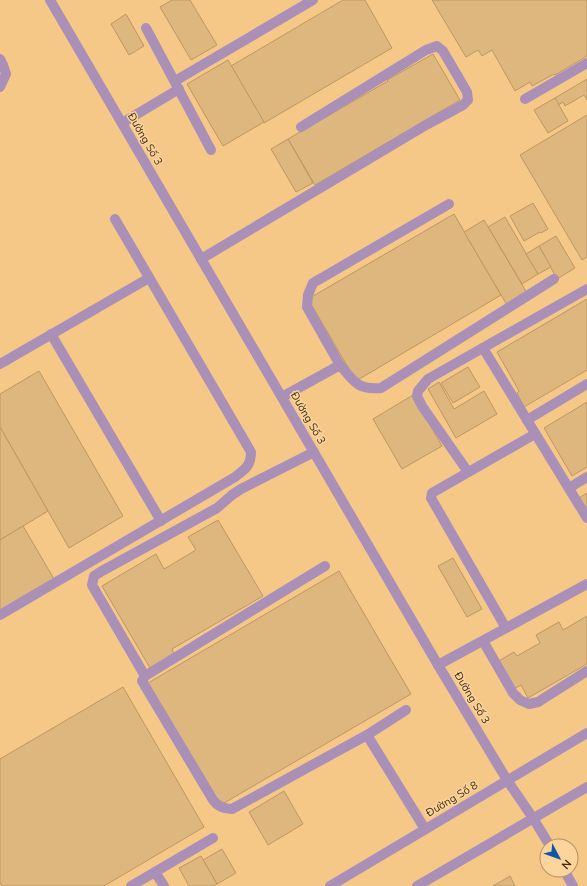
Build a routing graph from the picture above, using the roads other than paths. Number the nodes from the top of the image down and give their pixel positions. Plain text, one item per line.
1 (50, 0) edge
2 (313, 0) edge
3 (146, 28) dead end
4 (0, 59) edge
5 (587, 63) edge
6 (177, 85) junction
7 (0, 86) edge
8 (524, 99) dead end
9 (122, 124) junction
10 (301, 127) dead end
11 (211, 150) dead end
12 (449, 204) dead end
13 (115, 219) dead end
14 (202, 259) junction
15 (149, 278) junction
16 (554, 279) dead end
17 (587, 290) edge
18 (51, 334) junction
19 (483, 348) junction
20 (0, 364) edge
21 (340, 365) junction
22 (587, 384) edge
23 (282, 397) junction
24 (527, 420) junction
25 (535, 434) junction
26 (314, 452) junction
27 (468, 472) junction
28 (587, 478) edge
29 (569, 488) junction
30 (587, 518) edge
31 (161, 521) junction
32 (325, 566) dead end
33 (587, 584) edge
34 (0, 615) edge
35 (506, 628) junction
36 (483, 641) junction
37 (438, 665) junction
38 (587, 671) edge
39 (145, 676) junction
40 (406, 710) dead end
41 (587, 733) edge
42 (367, 735) junction
43 (507, 780) junction
44 (587, 787) edge
45 (534, 818) junction
46 (425, 829) junction
47 (213, 838) dead end
48 (545, 838) edge
49 (155, 872) junction
50 (131, 886) edge
51 (164, 886) edge
52 (330, 886) edge
53 (417, 886) edge

1 - 9 street, Đường Số 3
2 - 6 street
3 - 6 street
4 - 7 street
5 - 8 street
6 - 9 street
6 - 11 street
9 - 14 street, Đường Số 3
10 - 14 street
12 - 21 street
13 - 15 street
14 - 23 street, Đường Số 3
15 - 18 street
15 - 31 street
16 - 21 street
17 - 19 street
18 - 20 street
18 - 31 street
19 - 24 street
19 - 27 street
21 - 23 street
22 - 24 street
23 - 26 street, Đường Số 3
24 - 25 street
25 - 27 street
25 - 29 street
26 - 37 street, Đường Số 3
26 - 39 street
27 - 35 street
28 - 29 street
29 - 30 street
31 - 34 street
32 - 39 street
33 - 35 street
35 - 36 street
36 - 37 street
36 - 38 street
37 - 43 street, Đường Số 3
39 - 42 street
40 - 42 street
41 - 43 street, Đường Số 8
42 - 46 street
43 - 45 street, Đường Số 3
43 - 46 street, Đường Số 8
44 - 45 street
45 - 48 street, Đường Số 3
45 - 53 street
46 - 52 street, Đường Số 8
47 - 49 street
49 - 50 street
49 - 51 street

